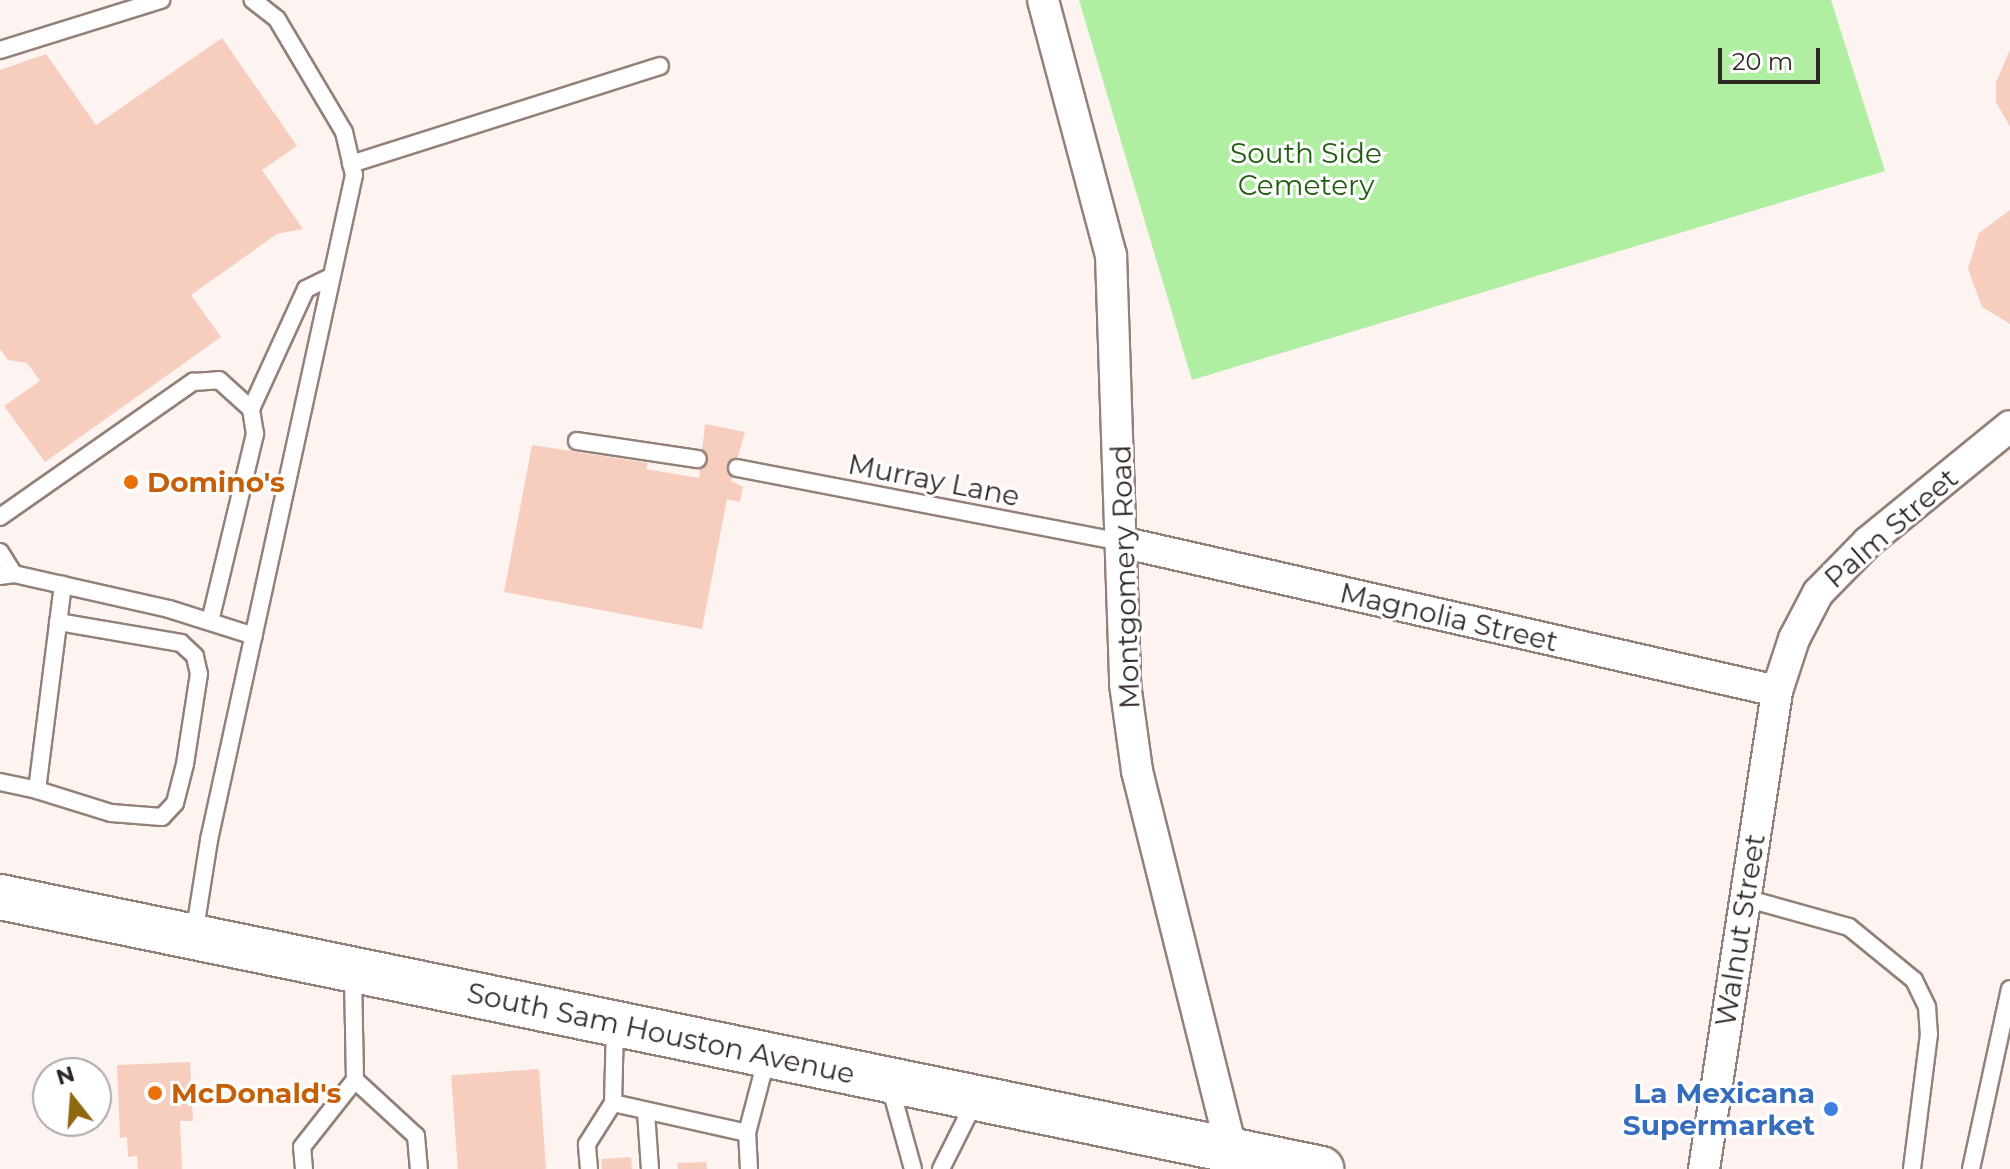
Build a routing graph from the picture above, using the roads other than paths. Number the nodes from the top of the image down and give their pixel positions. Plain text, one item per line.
1 (161, 0) edge
2 (253, 0) edge
3 (1043, 0) edge
4 (0, 50) edge
5 (660, 66) dead end
6 (351, 164) junction
7 (331, 277) junction
8 (251, 409) junction
9 (2010, 426) edge
10 (577, 441) dead end
11 (698, 459) dead end
12 (737, 468) dead end
13 (0, 517) edge
14 (1121, 542) junction
15 (0, 552) edge
16 (7, 575) edge
17 (63, 585) junction
18 (210, 621) junction
19 (58, 622) junction
20 (254, 636) junction
21 (1777, 691) junction
22 (0, 782) edge
23 (37, 790) junction
24 (0, 897) edge
25 (1745, 898) junction
26 (194, 937) junction
27 (353, 970) junction
28 (2010, 989) edge
29 (615, 1024) junction
30 (767, 1055) junction
31 (355, 1080) junction
32 (889, 1080) junction
33 (976, 1099) junction
34 (613, 1103) junction
35 (646, 1112) junction
36 (747, 1133) junction
37 (1232, 1151) junction
38 (304, 1169) edge
39 (419, 1169) edge
40 (589, 1169) edge
41 (650, 1169) edge
42 (749, 1169) edge
43 (913, 1169) edge
44 (941, 1169) edge
45 (1321, 1169) edge
46 (1704, 1169) edge
47 (1912, 1169) edge
48 (1971, 1169) edge

1 - 4 lane
2 - 6 lane
3 - 14 street, Montgomery Road
5 - 6 lane
6 - 7 lane
7 - 8 lane
7 - 20 lane
8 - 13 lane
8 - 18 lane
9 - 21 street, Palm Street
10 - 11 lane
12 - 14 lane, Murray Lane
14 - 21 street, Magnolia Street
14 - 37 street, Montgomery Road
15 - 16 lane
16 - 17 lane
17 - 18 lane
17 - 19 lane
18 - 20 lane
19 - 23 lane
19 - 23 lane
20 - 26 lane
21 - 25 street, Walnut Street
22 - 23 lane
24 - 26 main road, South Sam Houston Avenue
25 - 46 street, Walnut Street
25 - 47 lane
26 - 27 main road, South Sam Houston Avenue
27 - 29 main road, South Sam Houston Avenue
27 - 31 lane
28 - 48 lane
29 - 30 main road, South Sam Houston Avenue
29 - 34 lane
30 - 32 main road, South Sam Houston Avenue
30 - 36 lane
31 - 38 lane
31 - 39 lane
32 - 33 main road, South Sam Houston Avenue
32 - 43 lane
33 - 37 main road, South Sam Houston Avenue
33 - 44 lane
34 - 35 lane
34 - 40 lane
35 - 36 lane
35 - 41 lane
36 - 42 lane
37 - 45 main road, South Sam Houston Avenue

